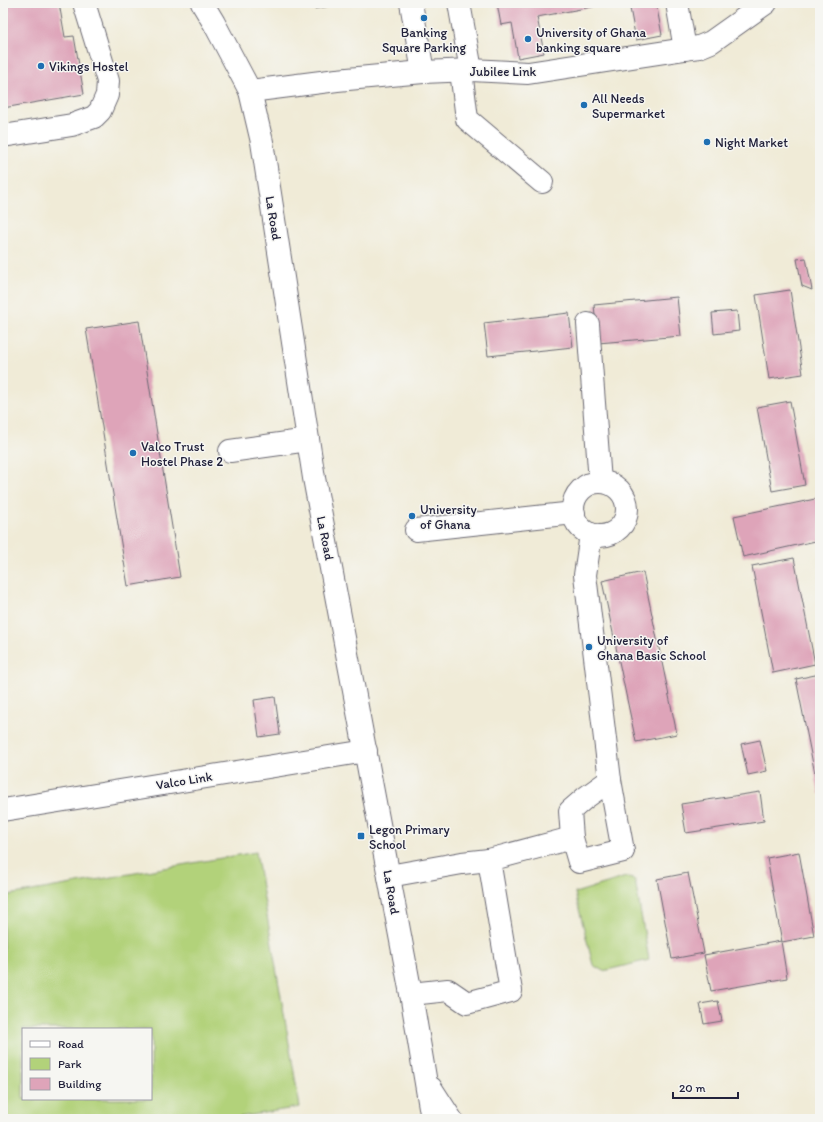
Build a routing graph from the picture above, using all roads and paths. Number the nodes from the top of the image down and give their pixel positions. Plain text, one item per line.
1 (84, 3) edge
2 (202, 3) edge
3 (411, 3) edge
4 (459, 3) edge
5 (677, 3) edge
6 (766, 3) edge
7 (685, 49) junction
8 (466, 71) junction
9 (423, 72) junction
10 (250, 91) junction
11 (3, 136) edge
12 (542, 182) dead end
13 (588, 324) dead end
14 (308, 440) junction
15 (230, 451) dead end
16 (600, 482) junction
17 (574, 513) junction
18 (416, 530) dead end
19 (591, 534) junction
20 (366, 751) junction
21 (610, 780) junction
22 (3, 810) edge
23 (572, 838) junction
24 (489, 860) junction
25 (389, 876) junction
26 (411, 994) junction
27 (427, 1082) junction
28 (432, 1119) edge
29 (451, 1119) edge

1 - 11 street
2 - 10 street, La Road
3 - 9 street
4 - 8 street
5 - 7 street
6 - 7 street, Jubilee Link
7 - 8 street, Jubilee Link
8 - 9 street, Jubilee Link
8 - 12 street
9 - 10 street, Jubilee Link
10 - 14 street, La Road
13 - 16 street
14 - 15 street
14 - 20 street, La Road
16 - 17 street
16 - 19 street
17 - 18 street
17 - 19 street
19 - 21 street
20 - 22 street, Valco Link
20 - 25 street, La Road
21 - 23 street
21 - 23 street
23 - 24 street
24 - 25 street
24 - 26 street
25 - 26 street, La Road
26 - 27 street, La Road
27 - 28 street, La Road
27 - 29 street, La Road

